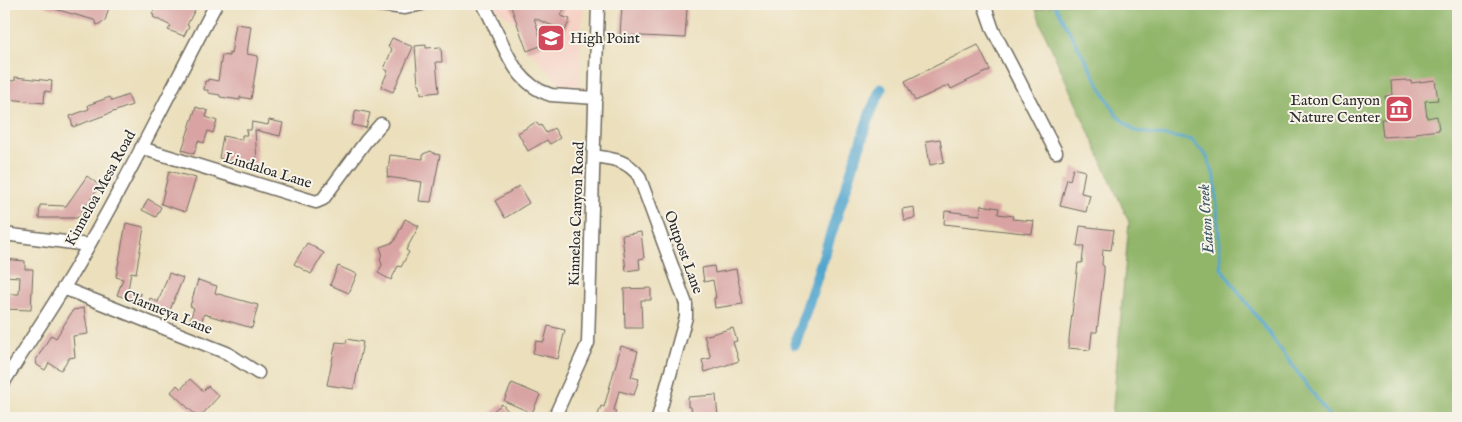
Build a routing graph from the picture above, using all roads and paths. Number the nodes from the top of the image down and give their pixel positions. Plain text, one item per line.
1 (216, 4) edge
2 (371, 4) edge
3 (422, 4) edge
4 (482, 4) edge
5 (598, 4) edge
6 (984, 4) edge
7 (596, 98) junction
8 (381, 124) dead end
9 (141, 148) junction
10 (1056, 152) dead end
11 (594, 156) junction
12 (4, 234) edge
13 (88, 245) junction
14 (63, 288) junction
15 (258, 373) dead end
16 (4, 382) edge
17 (554, 418) edge
18 (658, 418) edge

1 - 9 street, Kinneloa Mesa Road
2 - 3 street
4 - 7 street
5 - 7 street, Kinneloa Canyon Road
6 - 10 street
7 - 11 street, Kinneloa Canyon Road
8 - 9 street, Lindaloa Lane
9 - 13 street, Kinneloa Mesa Road
11 - 17 street, Kinneloa Canyon Road
11 - 18 street, Outpost Lane
12 - 13 street
13 - 14 street, Kinneloa Mesa Road
14 - 15 street, Clarmeya Lane
14 - 16 street, Kinneloa Mesa Road

